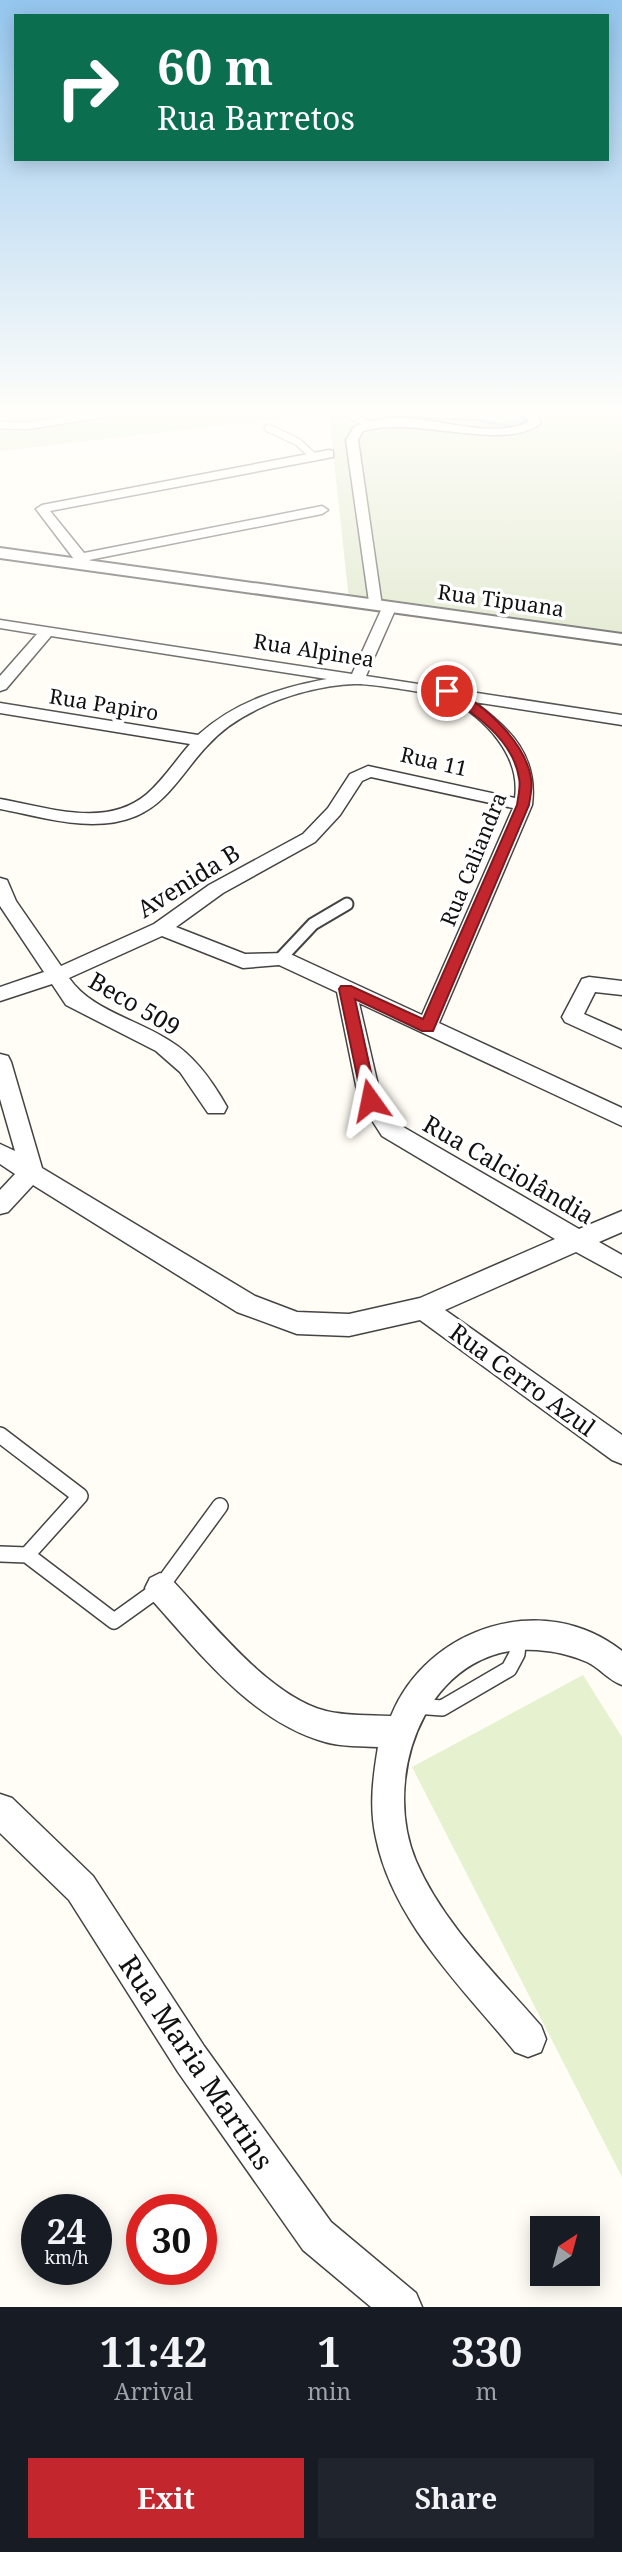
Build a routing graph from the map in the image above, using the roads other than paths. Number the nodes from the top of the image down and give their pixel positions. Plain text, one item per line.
1 (51, 521) edge
2 (272, 521) edge
3 (366, 521) edge
4 (2, 556) edge
5 (83, 561) junction
6 (382, 607) junction
7 (0, 624) edge
8 (49, 630) junction
9 (622, 639) edge
10 (357, 679) junction
11 (0, 686) edge
12 (447, 691) junction
13 (0, 708) edge
14 (622, 720) edge
15 (202, 741) junction
16 (375, 770) joint
17 (0, 804) edge
18 (523, 805) junction
19 (2, 896) edge
20 (347, 904) dead end
21 (161, 929) junction
22 (281, 957) junction
23 (55, 976) junction
24 (622, 988) edge
25 (346, 989) junction
26 (0, 994) edge
27 (427, 1027) junction
28 (622, 1040) edge
29 (0, 1062) edge
30 (216, 1107) dead end
31 (622, 1118) edge
32 (0, 1153) edge
33 (32, 1171) junction
34 (0, 1205) edge
35 (622, 1221) edge
36 (578, 1239) junction
37 (622, 1267) edge
38 (423, 1308) junction
39 (0, 1435) edge
40 (622, 1451) edge
41 (220, 1506) dead end
42 (0, 1554) edge
43 (27, 1555) junction
44 (160, 1588) junction
45 (622, 1670) edge
46 (403, 1718) junction
47 (4, 1823) edge
48 (528, 2039) dead end
49 (402, 2307) edge

1 - 5 street
2 - 5 street
3 - 6 street
4 - 5 street, Rua Tipuana
5 - 6 street, Rua Tipuana
6 - 9 street, Rua Tipuana
6 - 10 street
7 - 8 street, Rua Alpinea
8 - 10 street, Rua Alpinea
8 - 11 street
10 - 12 street, Rua Alpinea
10 - 15 street
12 - 14 street, Rua Alpinea
12 - 18 street, Rua Caliandra
13 - 15 street, Rua Papiro
15 - 17 street
16 - 18 street, Rua 11
16 - 21 street, Avenida B
18 - 27 street, Rua Caliandra
19 - 23 street, Beco 509
20 - 22 lane
21 - 22 street
21 - 23 street, Avenida B
22 - 25 street
23 - 26 street, Avenida B
23 - 30 street, Beco 509
24 - 28 street
25 - 27 street
25 - 36 street, Rua Calciolândia
27 - 31 street
29 - 33 street
32 - 33 street
33 - 34 street
33 - 38 street
35 - 36 street
36 - 37 street, Rua Calciolândia
36 - 38 street
38 - 40 street, Rua Cerro Azul
39 - 43 lane
41 - 44 lane
42 - 43 lane
43 - 44 lane
44 - 46 street
45 - 46 street
46 - 48 street
47 - 49 street, Rua Maria Martins

